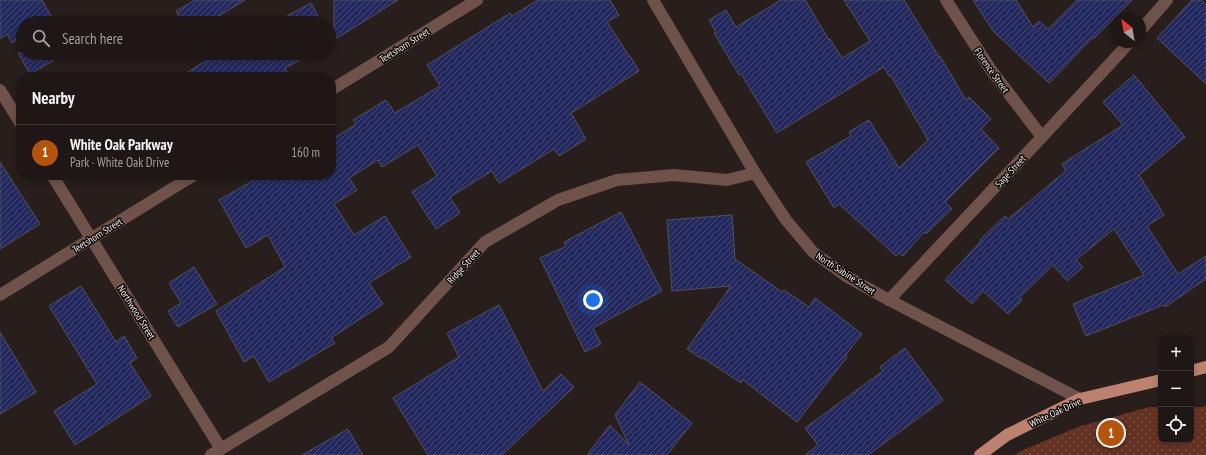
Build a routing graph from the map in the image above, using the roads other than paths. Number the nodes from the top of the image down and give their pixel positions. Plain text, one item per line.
1 (477, 0) edge
2 (653, 0) edge
3 (946, 0) edge
4 (1167, 0) edge
5 (1146, 24) edge
6 (1124, 48) edge
7 (336, 87) edge
8 (0, 90) edge
9 (16, 116) edge
10 (1042, 137) junction
11 (755, 173) junction
12 (55, 180) edge
13 (186, 180) edge
14 (92, 239) junction
15 (0, 295) edge
16 (889, 300) junction
17 (1206, 367) edge
18 (1194, 370) edge
19 (1158, 381) edge
20 (1080, 399) junction
21 (216, 452) edge
22 (980, 455) edge

1 - 7 street, Teetshorn Street
2 - 11 street, North Sabine Street
3 - 10 street, Florence Street
4 - 5 street
6 - 10 street, Sage Street
8 - 9 street
10 - 16 street, Sage Street
11 - 16 street, North Sabine Street
11 - 21 street, Ridge Street
12 - 14 street, Northwood Street
13 - 14 street, Teetshorn Street
14 - 15 street, Teetshorn Street
14 - 21 street, Northwood Street
16 - 20 street, North Sabine Street
17 - 18 main road
19 - 20 main road, White Oak Drive
20 - 22 main road, White Oak Drive

